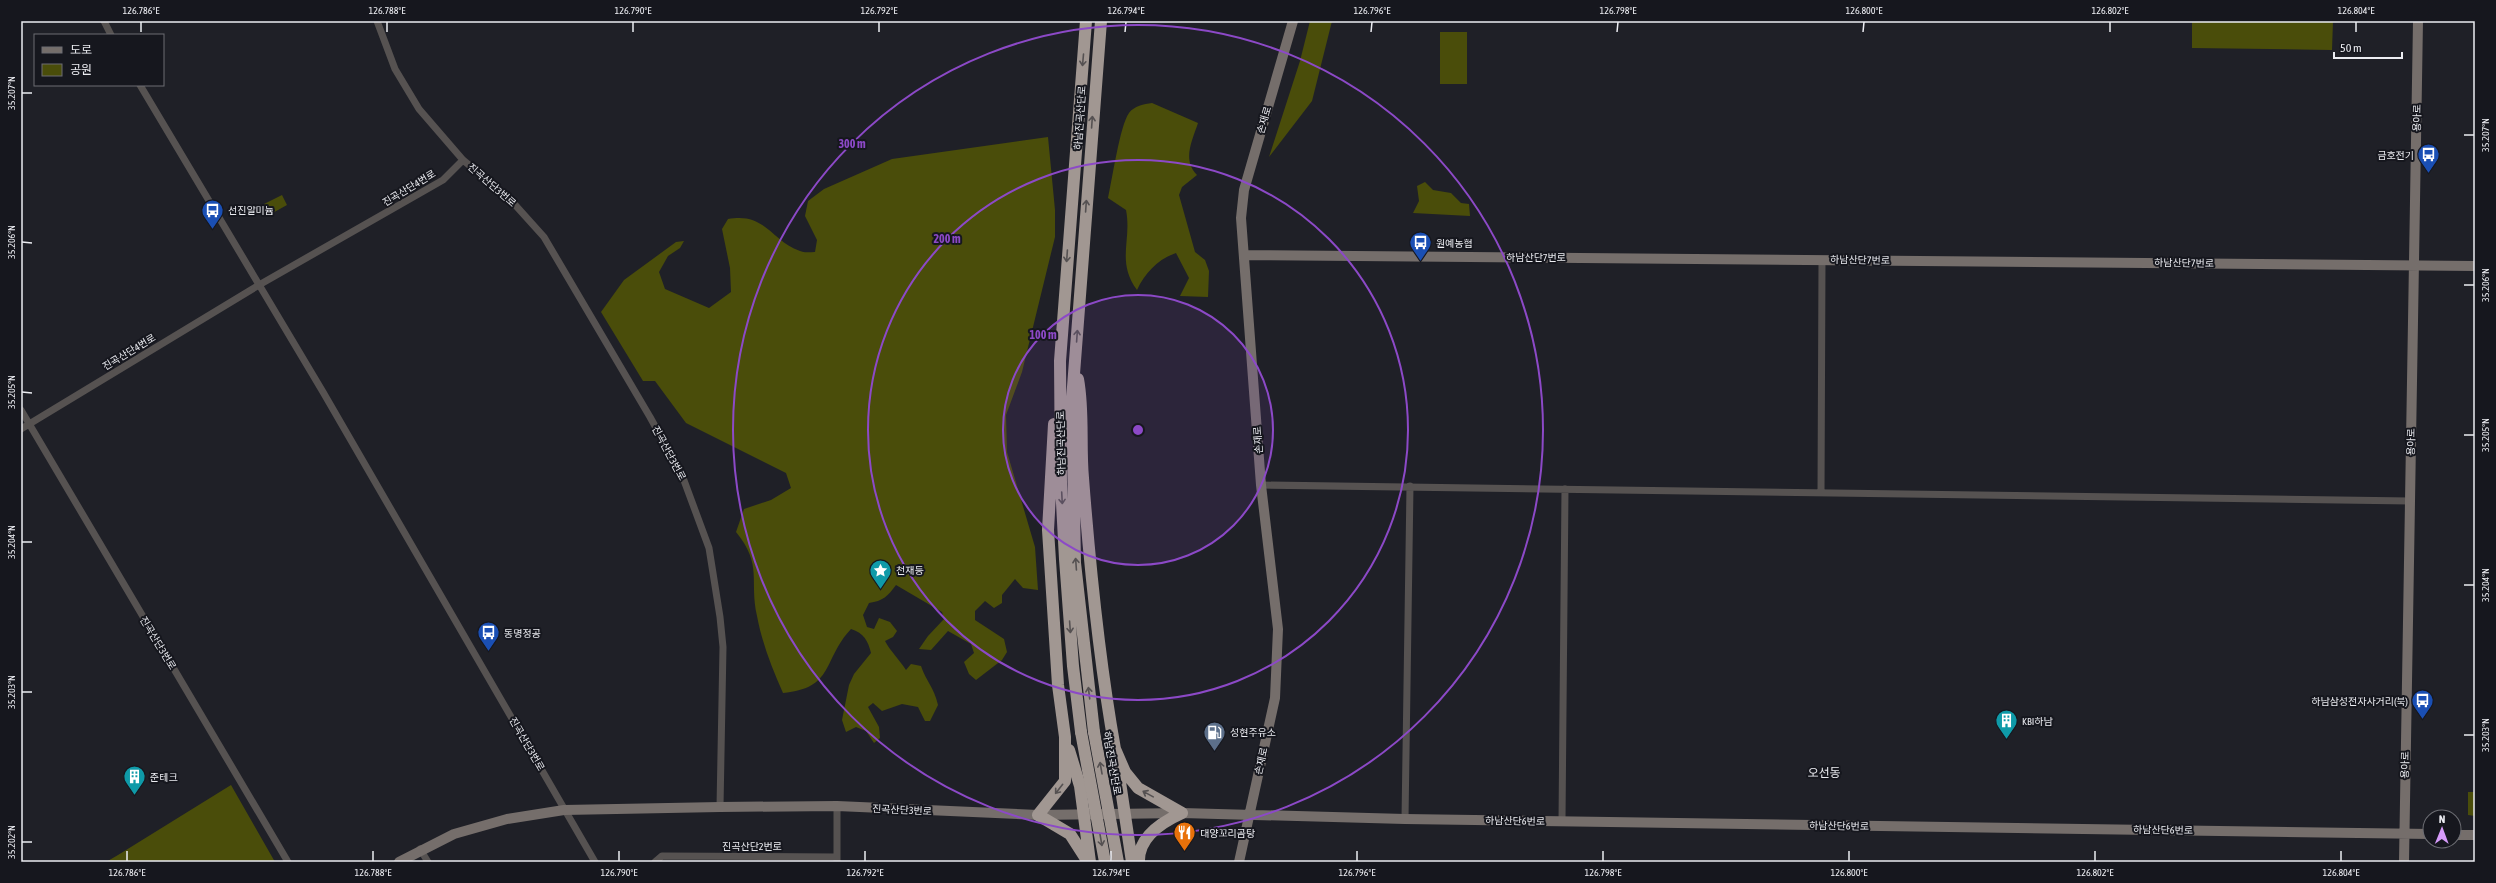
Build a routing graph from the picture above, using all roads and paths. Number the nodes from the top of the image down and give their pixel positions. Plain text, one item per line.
1 (104, 21) edge
2 (377, 21) edge
3 (1086, 21) edge
4 (1101, 21) edge
5 (1293, 21) edge
6 (2418, 21) edge
7 (110, 34) edge
8 (141, 86) edge
9 (463, 160) junction
10 (1244, 255) junction
11 (1822, 260) junction
12 (2414, 265) junction
13 (2475, 266) edge
14 (259, 285) junction
15 (1075, 359) junction
16 (1060, 361) junction
17 (21, 410) edge
18 (29, 424) junction
19 (21, 429) edge
20 (1262, 486) junction
21 (1410, 486) junction
22 (1565, 488) junction
23 (1821, 493) junction
24 (2410, 501) junction
25 (1065, 737) junction
26 (1115, 749) junction
27 (720, 806) junction
28 (837, 806) junction
29 (564, 810) junction
30 (1182, 813) junction
31 (1084, 814) junction
32 (1038, 815) junction
33 (1127, 815) junction
34 (1249, 816) junction
35 (1405, 819) junction
36 (1562, 821) junction
37 (2404, 834) junction
38 (2422, 834) edge
39 (2462, 835) edge
40 (2475, 835) edge
41 (420, 849) junction
42 (719, 859) edge
43 (790, 859) edge
44 (837, 859) edge
45 (288, 862) edge
46 (399, 862) edge
47 (428, 862) edge
48 (596, 862) edge
49 (656, 862) edge
50 (1089, 862) edge
51 (1105, 862) edge
52 (1118, 862) edge
53 (1132, 862) edge
54 (1139, 862) edge
55 (1239, 862) edge
56 (2404, 862) edge

1 - 7 street
2 - 9 street
3 -> 16 highway, 하남진곡산단로
15 -> 4 highway, 하남진곡산단로
5 - 10 street, 손재로
6 - 12 street, 용아로
8 - 14 street
9 - 14 street, 진곡산단4번로
9 - 27 street, 진곡산단3번로
10 - 11 street, 하남산단7번로
10 - 20 street, 손재로
11 - 12 street, 하남산단7번로
11 - 23 street
12 - 13 street, 하남산단7번로
12 - 24 street, 용아로
14 - 18 street, 진곡산단4번로
14 - 29 street, 진곡산단3번로
15 - 26 highway
52 -> 15 highway, 하남진곡산단로, bridge
16 - 25 highway
16 -> 51 highway, 하남진곡산단로, bridge
17 - 18 street
18 - 19 street, 진곡산단4번로
18 - 45 street, 진곡산단3번로
20 - 21 street
20 - 34 street, 손재로
21 - 22 street
21 - 35 street
22 - 23 street
22 - 36 street
23 - 24 street
24 - 37 street, 용아로
25 - 31 highway
25 -> 32 highway
30 -> 26 highway
26 - 33 highway
27 - 28 street, 진곡산단3번로
27 - 29 street, 진곡산단3번로
28 - 32 street, 진곡산단3번로
28 - 44 street, 진곡산단2번로
29 - 41 street, 진곡산단3번로
29 - 48 street
30 - 33 street, 진곡산단3번로
30 - 34 street, 하남산단6번로
30 - 54 highway
31 - 32 street, 진곡산단3번로
31 - 33 street, 진곡산단3번로
31 - 50 highway
32 - 50 highway
33 - 53 highway
34 - 35 street, 하남산단6번로
34 - 55 street, 손재로
35 - 36 street, 하남산단6번로
36 - 37 street, 하남산단6번로
37 - 38 street, 하남산단6번로
37 - 56 street, 용아로
39 - 40 street
41 - 46 street, 진곡산단3번로
41 - 47 street
42 - 43 street, 진곡산단2번로
42 - 49 street, 진곡산단2번로
43 - 44 street, 진곡산단2번로

